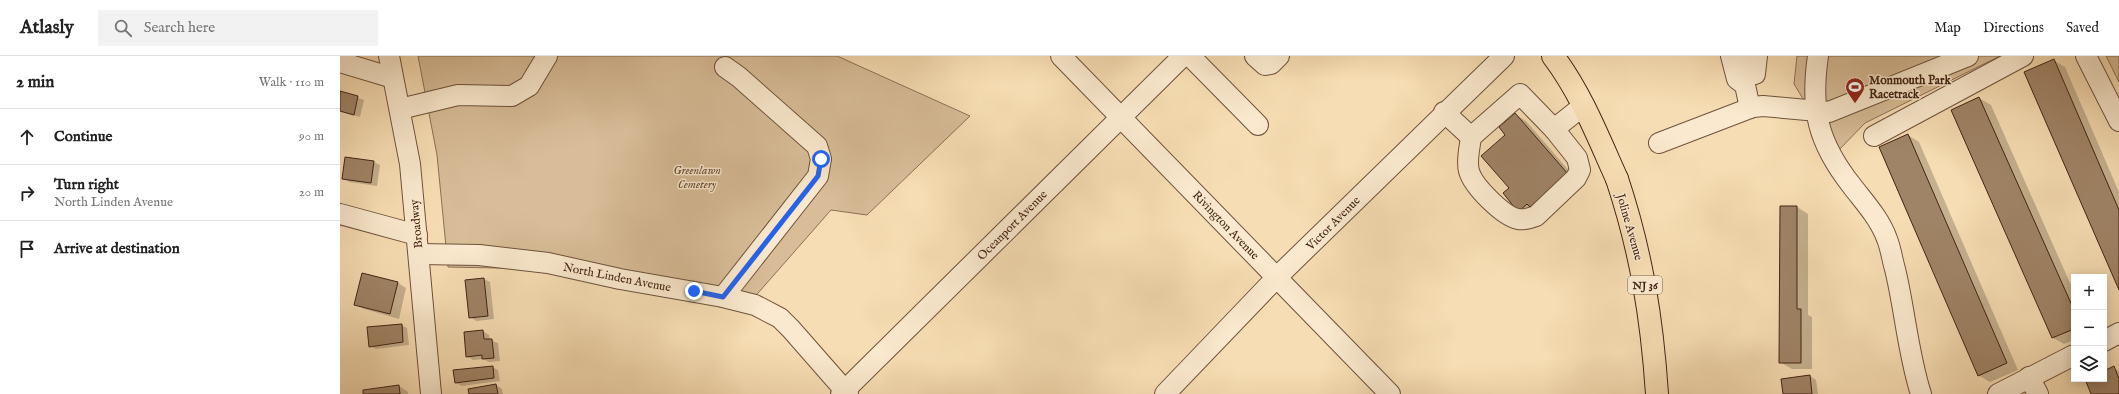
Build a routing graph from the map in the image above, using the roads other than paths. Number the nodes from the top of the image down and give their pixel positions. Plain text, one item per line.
1 (389, 56) edge
2 (547, 56) edge
3 (1061, 56) edge
4 (1183, 56) edge
5 (1190, 56) edge
6 (1255, 56) edge
7 (1278, 56) edge
8 (1504, 56) edge
9 (1553, 56) edge
10 (1570, 56) edge
11 (1731, 56) edge
12 (1818, 56) edge
13 (1968, 56) edge
14 (2023, 56) edge
15 (2086, 56) edge
16 (340, 62) edge
17 (725, 67) dead end
18 (1753, 70) edge
19 (393, 78) junction
20 (1583, 106) junction
21 (1757, 107) junction
22 (400, 109) junction
23 (1444, 112) junction
24 (1815, 112) junction
25 (1121, 117) junction
26 (2119, 121) edge
27 (1258, 125) dead end
28 (1554, 129) junction
29 (1874, 136) dead end
30 (1471, 137) junction
31 (1659, 143) dead end
32 (1617, 179) junction
33 (340, 214) edge
34 (418, 245) junction
35 (1277, 277) junction
36 (723, 297) junction
37 (2119, 333) edge
38 (2107, 339) edge
39 (2071, 357) edge
40 (2034, 386) edge
41 (845, 393) edge
42 (431, 394) edge
43 (1165, 394) edge
44 (1390, 394) edge
45 (1657, 394) edge
46 (1921, 394) edge
47 (1998, 394) edge

1 - 19 street, Broadway
2 - 22 street
3 - 25 street, Rivington Avenue
4 - 25 street, Oceanport Avenue
5 - 27 street
6 - 7 street
8 - 23 street, Victor Avenue
9 - 20 main road, NJ 36
10 - 32 main road, NJ 36
11 - 18 street
12 - 24 street
13 - 24 street
14 - 29 street
15 - 26 street
16 - 19 street
17 - 36 street
18 - 21 street
19 - 22 street, Broadway
20 - 28 street
20 - 32 main road, NJ 36
21 - 24 street
21 - 31 street
22 - 34 street, Broadway
23 - 30 street
23 - 35 street, Victor Avenue
24 - 46 street
25 - 35 street, Rivington Avenue
25 - 41 street, Oceanport Avenue
28 - 30 street
28 - 30 street
32 - 45 main road, Joline Avenue / NJ 36
33 - 34 street, North Linden Avenue
34 - 36 street, North Linden Avenue
34 - 42 street, Broadway
35 - 43 street, Victor Avenue
35 - 44 street, Rivington Avenue
36 - 41 street, North Linden Avenue
37 - 38 street
39 - 40 street
40 - 47 street

